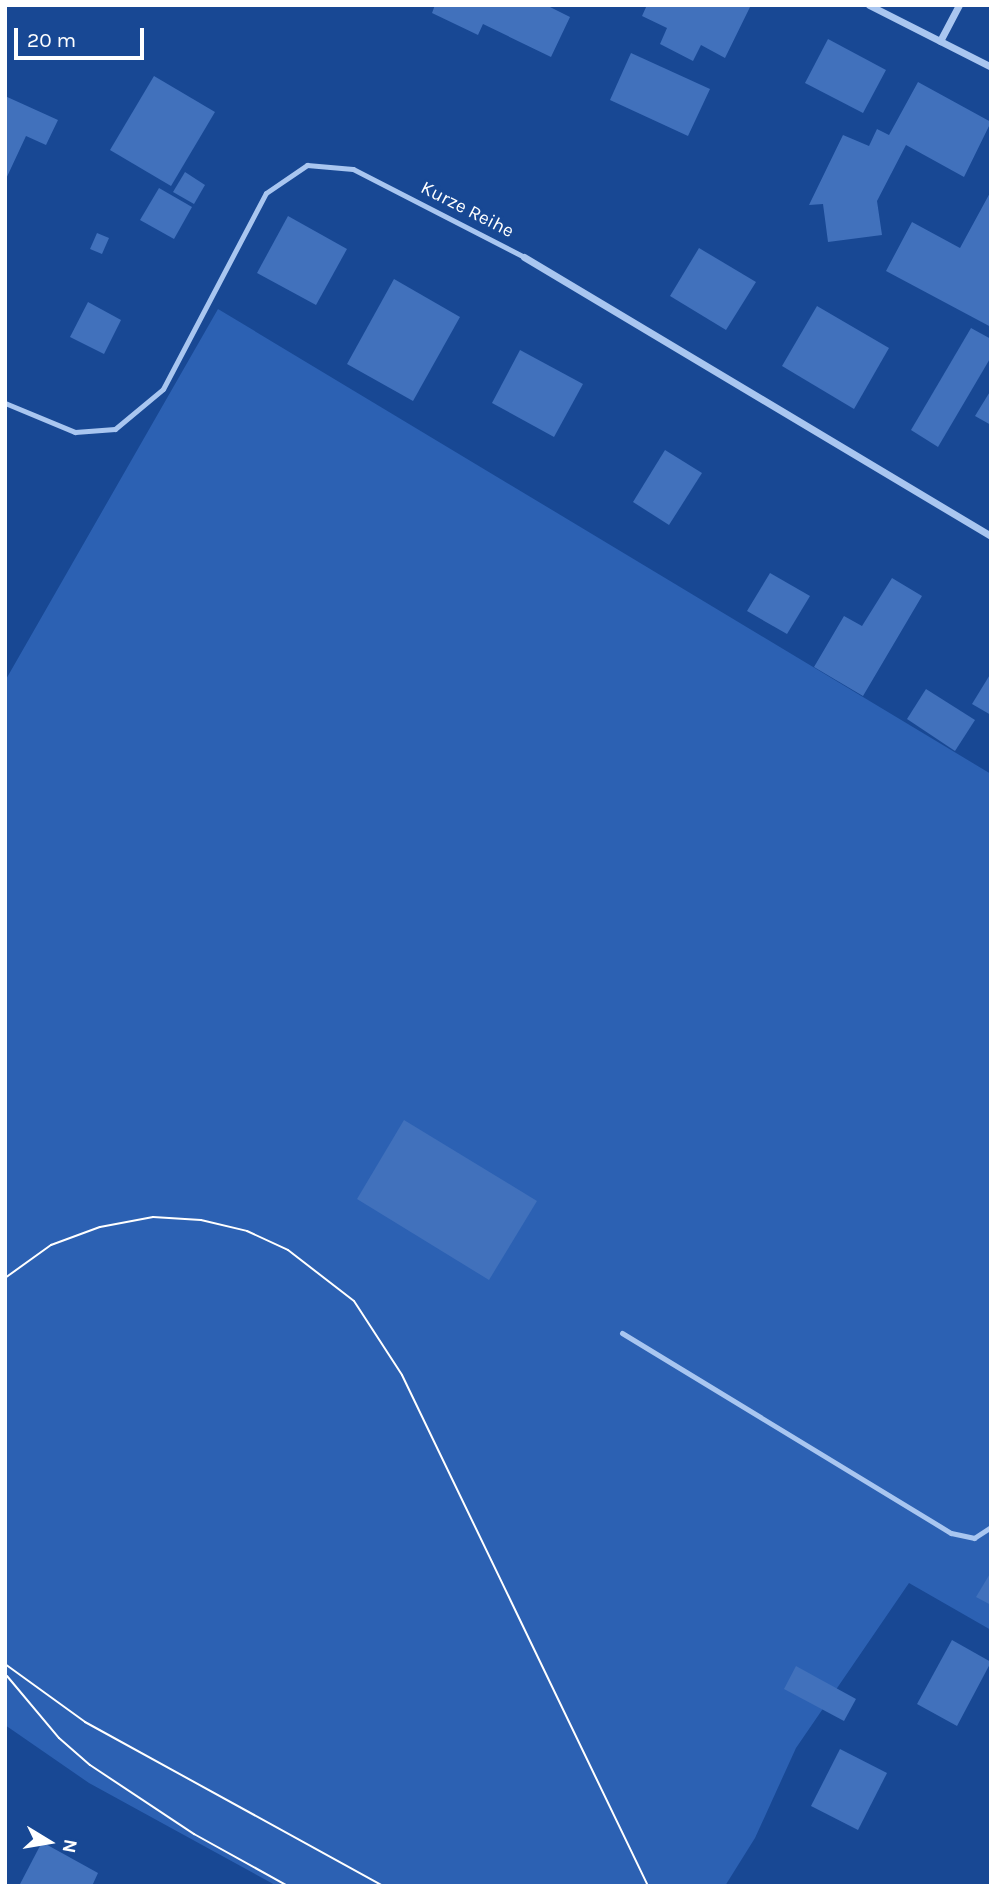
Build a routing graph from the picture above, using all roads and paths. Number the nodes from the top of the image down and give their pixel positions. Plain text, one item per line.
1 (869, 5) edge
2 (959, 5) edge
3 (940, 41) junction
4 (991, 67) edge
5 (524, 257) joint
6 (5, 403) edge
7 (991, 536) edge
8 (622, 1334) dead end
9 (991, 1527) edge

1 - 3 street
2 - 3 street
3 - 4 street
5 - 6 lane, Kurze Reihe
5 - 7 street, Kurze Reihe
8 - 9 lane

